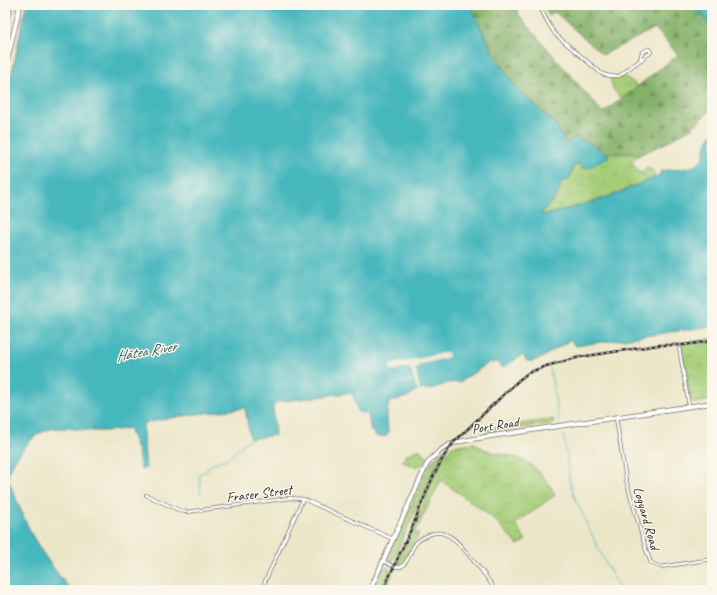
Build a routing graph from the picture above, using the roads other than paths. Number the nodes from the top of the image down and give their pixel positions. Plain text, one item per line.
1 (20, 5) edge
2 (539, 5) edge
3 (640, 60) junction
4 (5, 70) edge
5 (679, 347) dead end
6 (712, 403) edge
7 (689, 407) junction
8 (616, 417) junction
9 (146, 495) dead end
10 (302, 499) junction
11 (393, 540) junction
12 (712, 559) edge
13 (383, 561) junction
14 (261, 590) edge
15 (370, 590) edge
16 (495, 590) edge

1 - 4 main road
2 - 3 street
3 - 3 street
5 - 7 street
6 - 7 main road, Port Road
7 - 8 main road, Port Road
8 - 11 main road, Port Road
8 - 12 street, Logyard Road
9 - 10 street, Fraser Street
10 - 11 street, Fraser Street
10 - 14 street
11 - 13 main road, Port Road
13 - 15 main road, Port Road
13 - 16 street

